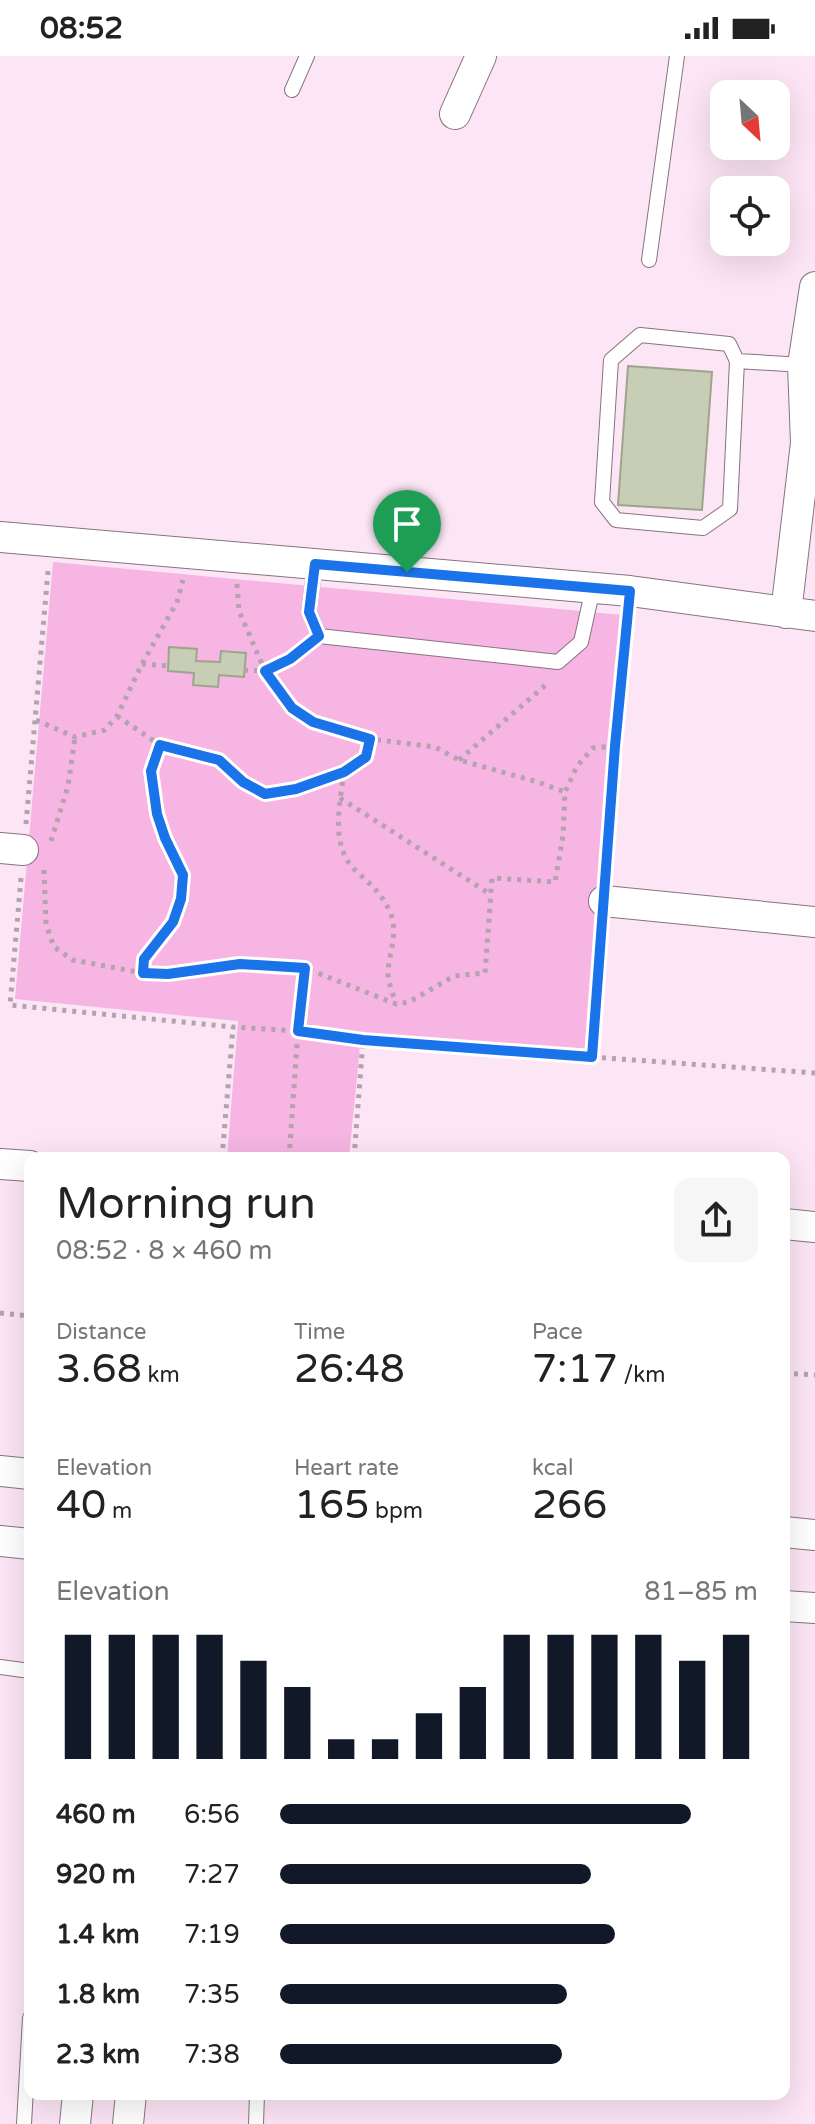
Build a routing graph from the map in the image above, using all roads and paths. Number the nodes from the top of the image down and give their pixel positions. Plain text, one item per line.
1 (307, 56) edge
2 (481, 56) edge
3 (677, 56) edge
4 (292, 90) dead end
5 (455, 114) dead end
6 (649, 260) dead end
7 (815, 287) edge
8 (737, 361) junction
9 (803, 365) junction
10 (811, 443) edge
11 (0, 537) edge
12 (51, 542) junction
13 (315, 564) junction
14 (184, 576) dead end
15 (237, 583) dead end
16 (593, 588) junction
17 (630, 591) junction
18 (801, 615) edge
19 (319, 636) junction
20 (558, 662) junction
21 (142, 664) junction
22 (168, 666) dead end
23 (244, 670) dead end
24 (265, 671) junction
25 (117, 716) junction
26 (36, 720) junction
27 (75, 737) junction
28 (370, 739) junction
29 (160, 745) junction
30 (615, 746) junction
31 (459, 760) junction
32 (344, 772) junction
33 (565, 792) junction
34 (340, 798) junction
35 (29, 853) edge
36 (490, 894) junction
37 (604, 901) junction
38 (815, 922) edge
39 (305, 968) junction
40 (143, 973) junction
41 (0, 1004) edge
42 (396, 1004) junction
43 (10, 1005) junction
44 (233, 1027) junction
45 (298, 1031) junction
46 (363, 1040) junction
47 (592, 1057) junction
48 (815, 1073) edge
49 (223, 1152) edge
50 (289, 1152) edge
51 (354, 1152) edge
52 (0, 1164) edge
53 (24, 1166) edge
54 (790, 1225) edge
55 (815, 1227) edge
56 (0, 1313) edge
57 (24, 1315) edge
58 (790, 1373) edge
59 (815, 1375) edge
60 (0, 1471) edge
61 (24, 1473) edge
62 (790, 1533) edge
63 (815, 1535) edge
64 (0, 1541) edge
65 (24, 1543) edge
66 (790, 1606) edge
67 (815, 1608) edge
68 (0, 1667) edge
69 (24, 1670) edge
70 (25, 2100) edge
71 (77, 2100) edge
72 (130, 2100) edge
73 (257, 2100) edge
74 (24, 2124) edge
75 (75, 2124) edge
76 (128, 2124) edge
77 (256, 2124) edge

1 - 4 lane
2 - 5 street
3 - 6 lane
7 - 9 street
8 - 8 lane
8 - 9 lane
9 - 10 street
10 - 18 street
11 - 12 street
12 - 13 street
12 - 26 path
13 - 16 street
13 - 19 lane
14 - 21 path
15 - 24 path
16 - 17 street
16 - 20 lane
17 - 18 street
17 - 30 path
19 - 20 lane
19 - 24 path
20 - 31 path
21 - 22 path
21 - 25 path
23 - 24 path
24 - 28 path
25 - 27 path
25 - 29 path
26 - 27 path
26 - 35 path
27 - 35 path
28 - 31 path
28 - 32 path
29 - 32 path
29 - 40 path
30 - 33 path
30 - 37 path
31 - 33 path
32 - 34 path
33 - 36 path
34 - 36 path
34 - 42 path
35 - 40 path
35 - 43 path
36 - 42 path
37 - 38 street
37 - 47 path
39 - 40 path
39 - 42 path
39 - 45 path
41 - 43 path
43 - 44 path
44 - 45 path
44 - 49 path
45 - 46 path
45 - 50 path
46 - 47 path
46 - 51 path
47 - 48 path
52 - 53 street
54 - 55 street
56 - 57 path
58 - 59 path
60 - 61 street
62 - 63 street
64 - 65 street
66 - 67 street
68 - 69 lane
70 - 74 lane
71 - 75 street
72 - 76 street
73 - 77 lane

